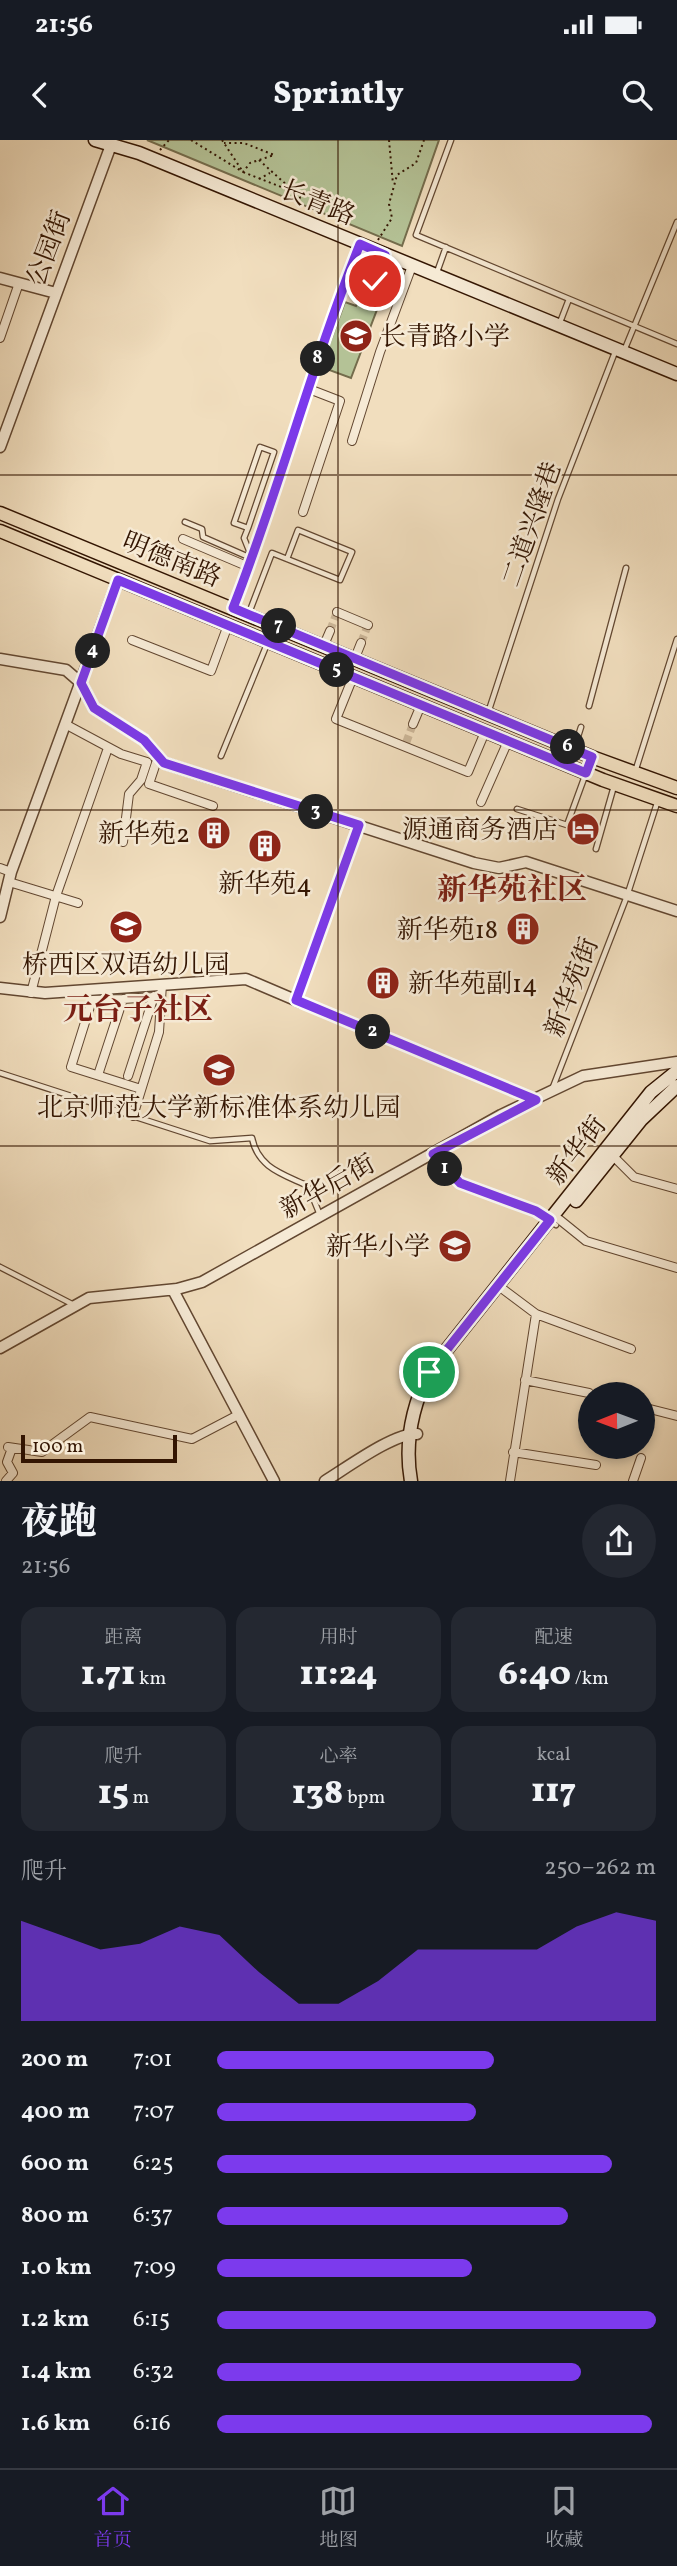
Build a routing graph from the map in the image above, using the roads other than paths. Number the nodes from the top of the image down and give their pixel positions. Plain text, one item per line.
1 (95, 140) edge
2 (451, 140) edge
3 (111, 145) junction
4 (677, 222) edge
5 (360, 244) junction
6 (446, 247) junction
7 (381, 253) junction
8 (412, 266) junction
9 (435, 275) junction
10 (1, 281) edge
11 (375, 281) dead end
12 (19, 283) junction
13 (56, 293) junction
14 (569, 299) junction
15 (559, 326) junction
16 (635, 326) junction
17 (0, 338) edge
18 (677, 344) edge
19 (620, 351) junction
20 (677, 374) edge
21 (309, 389) junction
22 (352, 441) dead end
23 (0, 447) edge
24 (303, 512) dead end
25 (0, 513) edge
26 (185, 522) dead end
27 (248, 528) junction
28 (0, 531) edge
29 (183, 539) dead end
30 (287, 559) junction
31 (251, 563) junction
32 (626, 568) dead end
33 (118, 580) junction
34 (233, 608) junction
35 (337, 612) dead end
36 (248, 614) junction
37 (228, 625) junction
38 (368, 625) dead end
39 (330, 631) tunnel mouth
40 (677, 639) edge
41 (132, 640) dead end
42 (268, 642) junction
43 (361, 643) tunnel mouth
44 (324, 645) junction
45 (355, 658) junction
46 (0, 659) edge
47 (353, 677) junction
48 (81, 683) junction
49 (421, 705) junction
50 (589, 706) dead end
51 (488, 714) junction
52 (65, 724) junction
53 (413, 724) tunnel mouth
54 (581, 727) dead end
55 (485, 732) junction
56 (508, 741) junction
57 (108, 748) junction
58 (574, 749) junction
59 (152, 756) junction
60 (221, 757) dead end
61 (592, 757) junction
62 (586, 773) junction
63 (635, 773) junction
64 (615, 785) junction
65 (677, 788) edge
66 (658, 799) junction
67 (481, 802) dead end
68 (677, 806) edge
69 (213, 807) dead end
70 (517, 810) dead end
71 (359, 825) junction
72 (123, 842) dead end
73 (596, 849) dead end
74 (7, 874) edge
75 (56, 896) junction
76 (627, 896) junction
77 (78, 903) dead end
78 (677, 911) edge
79 (0, 917) edge
80 (160, 984) junction
81 (0, 988) edge
82 (31, 993) junction
83 (154, 997) junction
84 (123, 999) junction
85 (298, 1001) junction
86 (677, 1062) edge
87 (677, 1071) edge
88 (0, 1073) edge
89 (98, 1075) junction
90 (128, 1076) dead end
91 (677, 1086) edge
92 (141, 1089) junction
93 (551, 1091) junction
94 (536, 1100) junction
95 (133, 1116) junction
96 (433, 1154) junction
97 (612, 1155) junction
98 (677, 1189) edge
99 (320, 1216) junction
100 (555, 1222) junction
101 (0, 1267) edge
102 (677, 1268) edge
103 (173, 1290) junction
104 (504, 1290) junction
105 (74, 1306) junction
106 (536, 1314) junction
107 (0, 1348) edge
108 (631, 1349) dead end
109 (525, 1380) junction
110 (578, 1391) edge
111 (655, 1410) edge
112 (238, 1415) junction
113 (677, 1416) edge
114 (413, 1434) junction
115 (513, 1452) junction
116 (639, 1460) edge
117 (596, 1465) dead end
118 (6, 1481) edge
119 (274, 1481) edge
120 (325, 1481) edge
121 (411, 1481) edge
122 (419, 1481) edge
123 (510, 1481) edge
124 (633, 1481) edge

1 - 3 main road, 长青路
2 - 6 lane
3 - 5 main road, 长青路
3 - 13 street, 公园街
4 - 16 lane, 二道兴隆巷
5 - 7 main road, 长青路
5 - 21 lane
6 - 9 lane
6 - 14 lane
7 - 8 main road, 长青路
7 - 11 lane
8 - 9 main road, 长青路
8 - 22 street
9 - 15 main road, 长青路
10 - 12 street
12 - 13 street
12 - 17 street
13 - 23 street, 公园街
14 - 15 lane
14 - 16 lane
15 - 19 main road, 长青路
16 - 18 lane
16 - 19 lane, 二道兴隆巷
19 - 20 main road, 长青路
19 - 51 lane, 二道兴隆巷
21 - 24 street
21 - 31 lane
25 - 34 main road, 明德南路
26 - 31 lane
27 - 27 lane
27 - 31 lane
28 - 33 main road, 明德南路
29 - 31 street
30 - 30 lane
30 - 36 lane
31 - 34 lane
32 - 50 lane
33 - 37 main road, 明德南路
33 - 48 street
34 - 36 main road, 明德南路
35 - 38 street
36 - 44 main road, 明德南路
37 - 41 street
37 - 42 main road, 明德南路
39 - 44 street
40 - 63 lane
42 - 47 main road, 明德南路
42 - 60 lane
43 - 45 street
44 - 45 main road, 明德南路
45 - 51 main road, 明德南路
46 - 48 street
47 - 49 main road, 明德南路
47 - 55 street
48 - 52 street
48 - 59 street
49 - 53 street
49 - 55 main road, 明德南路
51 - 58 main road, 明德南路
52 - 57 street
52 - 74 street
54 - 58 lane
55 - 56 main road, 明德南路
56 - 62 main road, 明德南路
56 - 67 street
57 - 59 street
57 - 75 street
58 - 61 main road, 明德南路
59 - 69 street
59 - 71 street
59 - 72 street
61 - 62 main road
61 - 63 main road, 明德南路
62 - 64 main road, 明德南路
62 - 70 lane
63 - 65 main road, 明德南路
64 - 66 main road, 明德南路
64 - 73 lane
66 - 68 main road, 明德南路
66 - 76 lane, 新华苑街
71 - 76 street
71 - 85 street
74 - 75 street
74 - 79 street
75 - 77 street
75 - 82 street
76 - 78 street
76 - 93 lane, 新华苑街
80 - 82 street
80 - 83 street
80 - 85 street
80 - 92 street
81 - 82 street
83 - 84 street
83 - 90 street
84 - 89 street
84 - 89 street
85 - 94 lane
86 - 93 street, 新华后街
87 - 100 main road, 新华街
88 - 95 lane
89 - 92 street
91 - 97 main road, 新华街
92 - 95 street
93 - 94 street, 新华后街
94 - 96 street, 新华后街
95 - 99 lane
96 - 99 street, 新华后街
96 - 100 lane
97 - 98 street
97 - 100 main road, 新华街
99 - 103 street, 新华后街
100 - 102 street
100 - 104 main road, 新华街
100 - 114 main road, 新华街
101 - 105 lane
103 - 105 street, 新华后街
103 - 112 street
104 - 106 street
104 - 114 main road, 新华街
105 - 107 street, 新华后街
106 - 108 street
106 - 109 street
109 - 110 street
109 - 115 street
111 - 113 street
112 - 118 street
112 - 119 street
114 - 120 street
114 - 121 main road, 新华街
114 - 122 main road, 新华街
115 - 117 street
115 - 123 street
116 - 124 street

